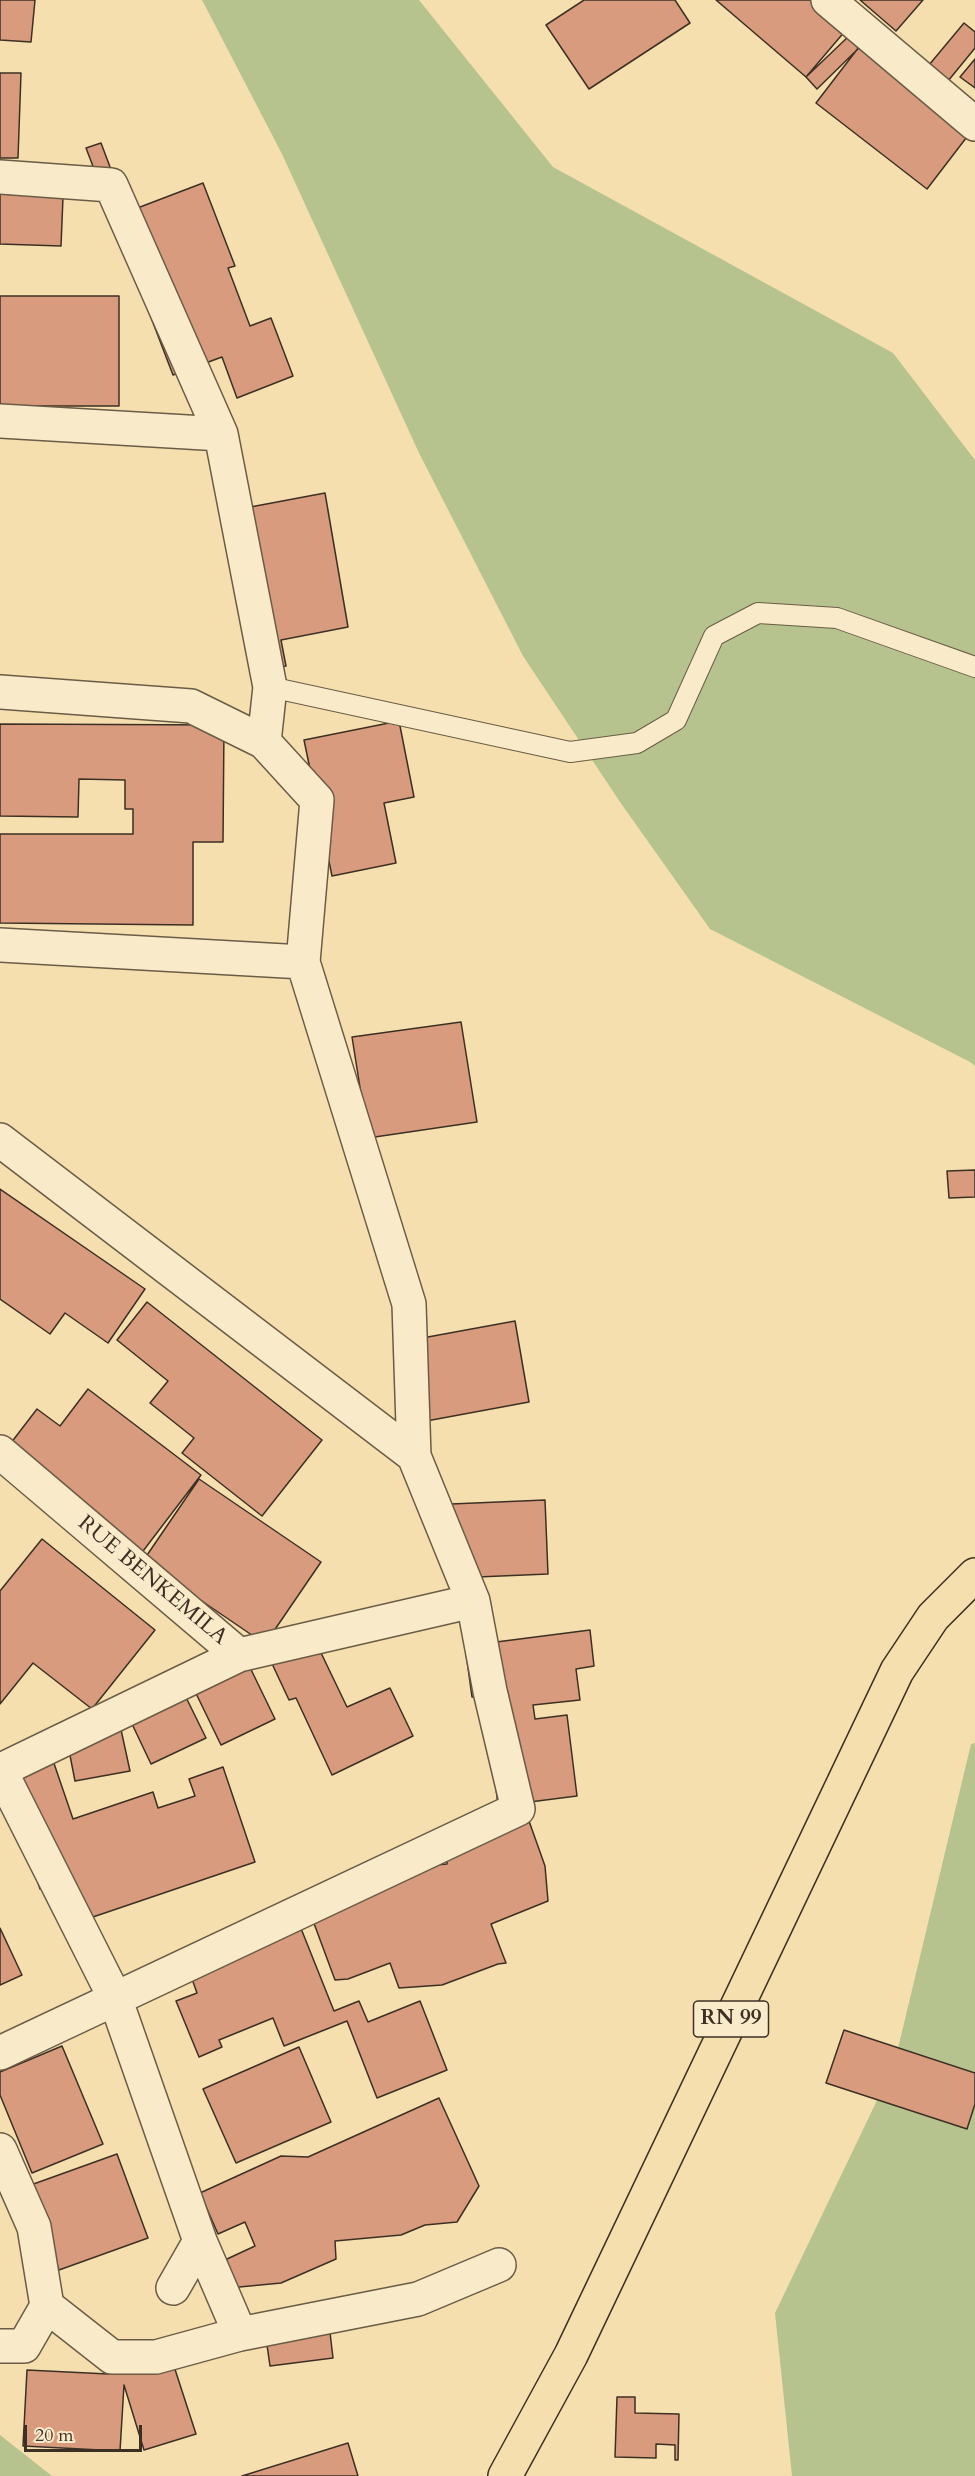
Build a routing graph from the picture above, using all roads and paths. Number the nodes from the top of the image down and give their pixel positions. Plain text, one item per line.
1 (828, 0) edge
2 (975, 124) edge
3 (0, 177) edge
4 (0, 421) edge
5 (221, 434) junction
6 (975, 667) edge
7 (270, 687) junction
8 (0, 692) edge
9 (264, 742) junction
10 (0, 945) edge
11 (303, 962) junction
12 (0, 1140) edge
13 (0, 1452) edge
14 (414, 1456) junction
15 (975, 1575) edge
16 (473, 1601) junction
17 (239, 1655) junction
18 (0, 1770) edge
19 (115, 1998) junction
20 (0, 2052) edge
21 (0, 2150) edge
22 (200, 2241) junction
23 (499, 2265) dead end
24 (173, 2288) dead end
25 (47, 2306) junction
26 (240, 2334) junction
27 (0, 2346) edge
28 (523, 2442) junction
29 (505, 2476) edge
30 (519, 2476) edge

1 - 2 street
3 - 5 street
4 - 5 street
5 - 7 street
6 - 7 lane
7 - 9 street
8 - 9 street
9 - 11 street
10 - 11 street
11 - 14 street
12 - 14 street
13 - 17 street, RUE BENKEMILA
14 - 16 street
15 - 28 main road, RN 99
16 - 17 street
16 - 19 street
17 - 18 street, RUE BENKEMILA
18 - 19 street
19 - 20 street
19 - 22 street
21 - 25 street
22 - 24 street
22 - 26 street
23 - 26 street
25 - 26 street
25 - 27 street
28 - 29 main road, RN 99
28 - 30 street

